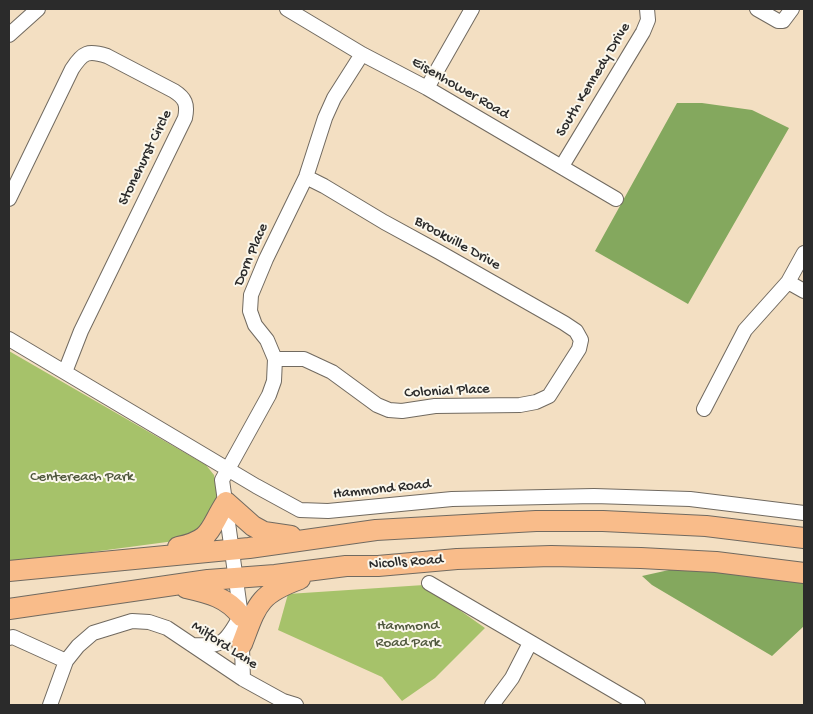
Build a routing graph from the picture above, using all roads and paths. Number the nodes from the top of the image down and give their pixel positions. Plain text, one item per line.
1 (38, 9) edge
2 (288, 9) edge
3 (472, 9) edge
4 (647, 9) edge
5 (757, 9) edge
6 (792, 9) edge
7 (9, 35) edge
8 (362, 54) junction
9 (427, 88) junction
10 (562, 166) junction
11 (306, 177) junction
12 (9, 199) edge
13 (616, 199) dead end
14 (804, 253) edge
15 (788, 282) junction
16 (804, 291) edge
17 (9, 339) edge
18 (579, 349) joint
19 (275, 359) junction
20 (65, 372) junction
21 (704, 409) dead end
22 (228, 468) junction
23 (226, 502) junction
24 (804, 513) edge
25 (804, 538) edge
26 (313, 539) junction
27 (232, 549) junction
28 (140, 558) junction
29 (334, 567) junction
30 (9, 571) edge
31 (804, 573) edge
32 (236, 578) junction
33 (429, 583) dead end
34 (177, 586) junction
35 (9, 609) edge
36 (241, 616) junction
37 (9, 638) edge
38 (530, 643) junction
39 (242, 644) junction
40 (192, 645) junction
41 (66, 661) junction
42 (243, 678) junction
43 (50, 705) edge
44 (296, 705) edge
45 (492, 705) edge
46 (638, 705) edge

1 - 7 street
2 - 8 street, Eisenhower Road
3 - 9 street
4 - 10 street, South Kennedy Drive
5 - 6 street
8 - 9 street, Eisenhower Road
8 - 11 street, Dorn Place
9 - 10 street, Eisenhower Road
10 - 13 street, Eisenhower Road
11 - 18 street, Brookville Drive
11 - 19 street, Dorn Place
12 - 20 street, Stonehurst Circle
14 - 15 street
15 - 16 street
15 - 21 street
17 - 20 street, Hammond Road
18 - 19 street, Colonial Place
19 - 22 street
20 - 22 street, Hammond Road
22 - 23 street
22 - 24 street, Hammond Road
23 - 26 highway
23 - 27 street
23 - 28 highway
25 - 26 highway
26 - 27 highway
27 - 28 highway
27 - 32 street
28 - 30 highway
29 - 31 highway, Nicolls Road
29 - 32 highway, Nicolls Road
29 - 39 highway
32 - 34 highway, Nicolls Road
32 - 36 street
33 - 38 street
34 - 35 highway, Nicolls Road
34 - 36 highway
36 - 39 street
36 - 40 street
37 - 41 street
38 - 45 street
38 - 46 street
39 - 42 street
40 - 41 street, Milford Lane
40 - 42 street, Milford Lane
41 - 43 street
42 - 44 street, Milford Lane

